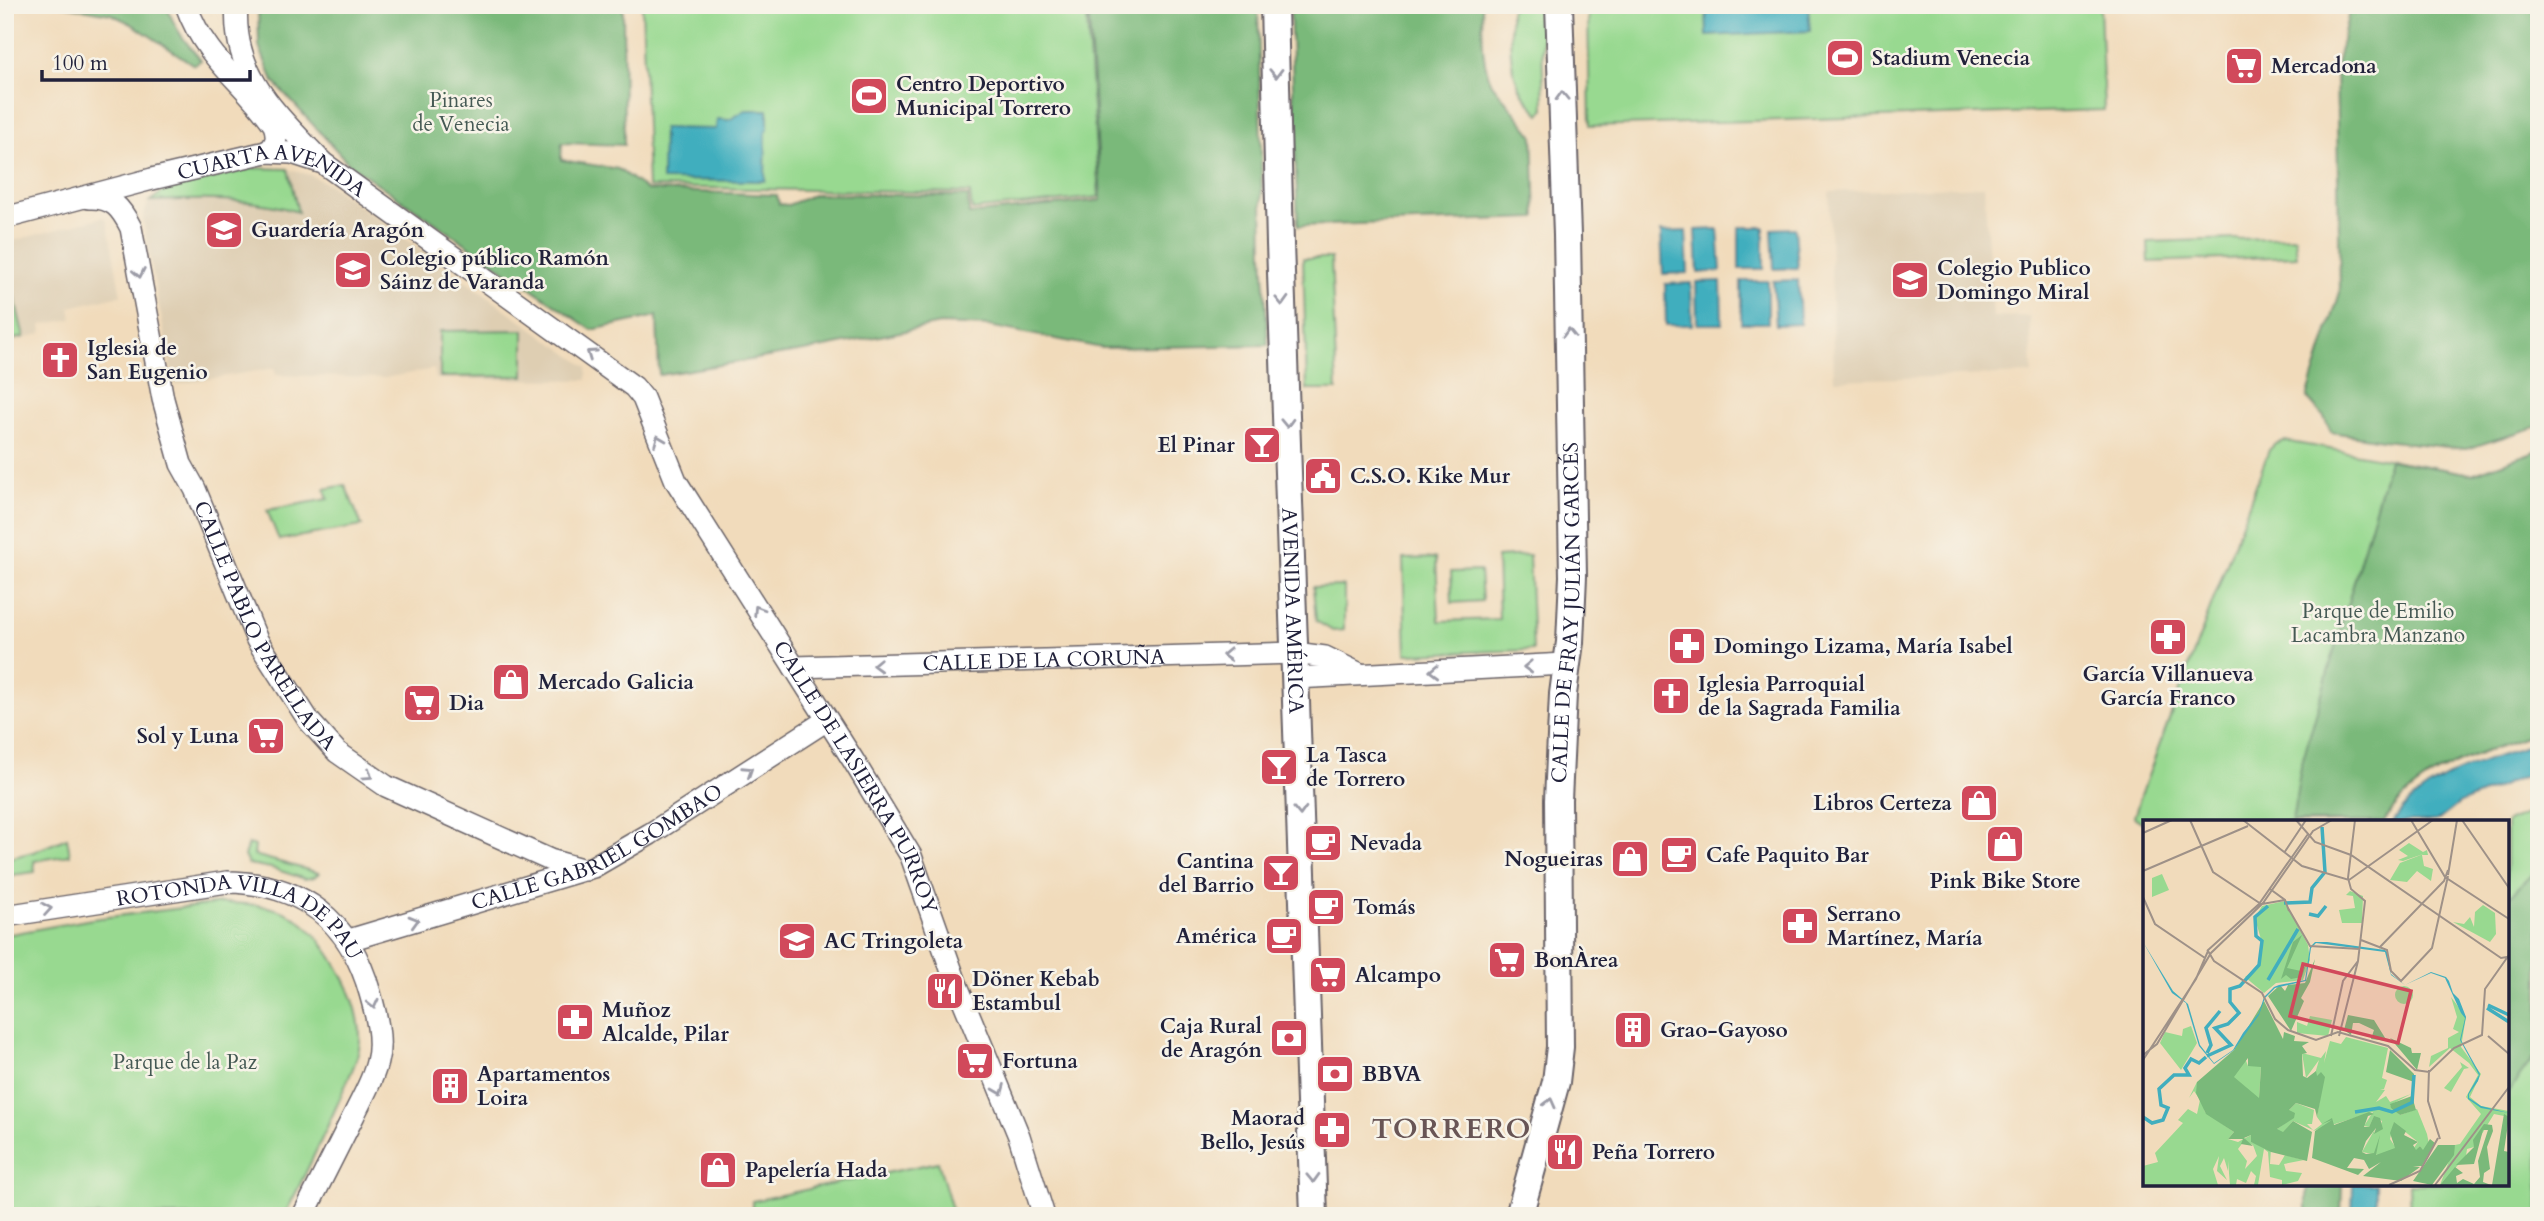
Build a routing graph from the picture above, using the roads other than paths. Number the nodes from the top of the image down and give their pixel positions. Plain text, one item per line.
1 (186, 5) edge
2 (237, 5) edge
3 (1274, 5) edge
4 (1559, 5) edge
5 (266, 152) junction
6 (323, 163) junction
7 (166, 175) junction
8 (74, 200) junction
9 (5, 218) edge
10 (131, 228) junction
11 (643, 398) joint
12 (1566, 664) junction
13 (1295, 666) junction
14 (794, 667) junction
15 (827, 720) junction
16 (585, 870) junction
17 (5, 916) edge
18 (349, 940) junction
19 (303, 1216) edge
20 (1044, 1216) edge
21 (1314, 1216) edge
22 (1519, 1216) edge

1 - 5 street
2 - 6 street
3 -> 13 main road, AVENIDA AMÉRICA
12 -> 4 main road, CALLE DE FRAY JULIÁN GARCÉS
5 - 6 street, CUARTA AVENIDA
5 - 7 street, CUARTA AVENIDA
11 -> 6 street, CUARTA AVENIDA
7 - 8 street, CUARTA AVENIDA
7 - 10 street, CALLE PABLO PARELLADA
8 - 9 street, CUARTA AVENIDA
8 - 10 street, CALLE PABLO PARELLADA
10 -> 16 street, CALLE PABLO PARELLADA
14 -> 11 street, CALLE DE LASIERRA PURROY
12 -> 13 street, CALLE DE LA CORUÑA
22 -> 12 main road, CALLE DE FRAY JULIÁN GARCÉS
13 -> 14 street, CALLE DE LA CORUÑA
13 -> 21 main road, AVENIDA AMÉRICA
14 - 15 street, CALLE DE LASIERRA PURROY
16 -> 15 street, CALLE GABRIEL GOMBAO
15 -> 20 street, CALLE DE LASIERRA PURROY
18 -> 16 street, CALLE GABRIEL GOMBAO
17 -> 18 street, ROTONDA VILLA DE PAU
18 -> 19 street, ROTONDA VILLA DE PAU

